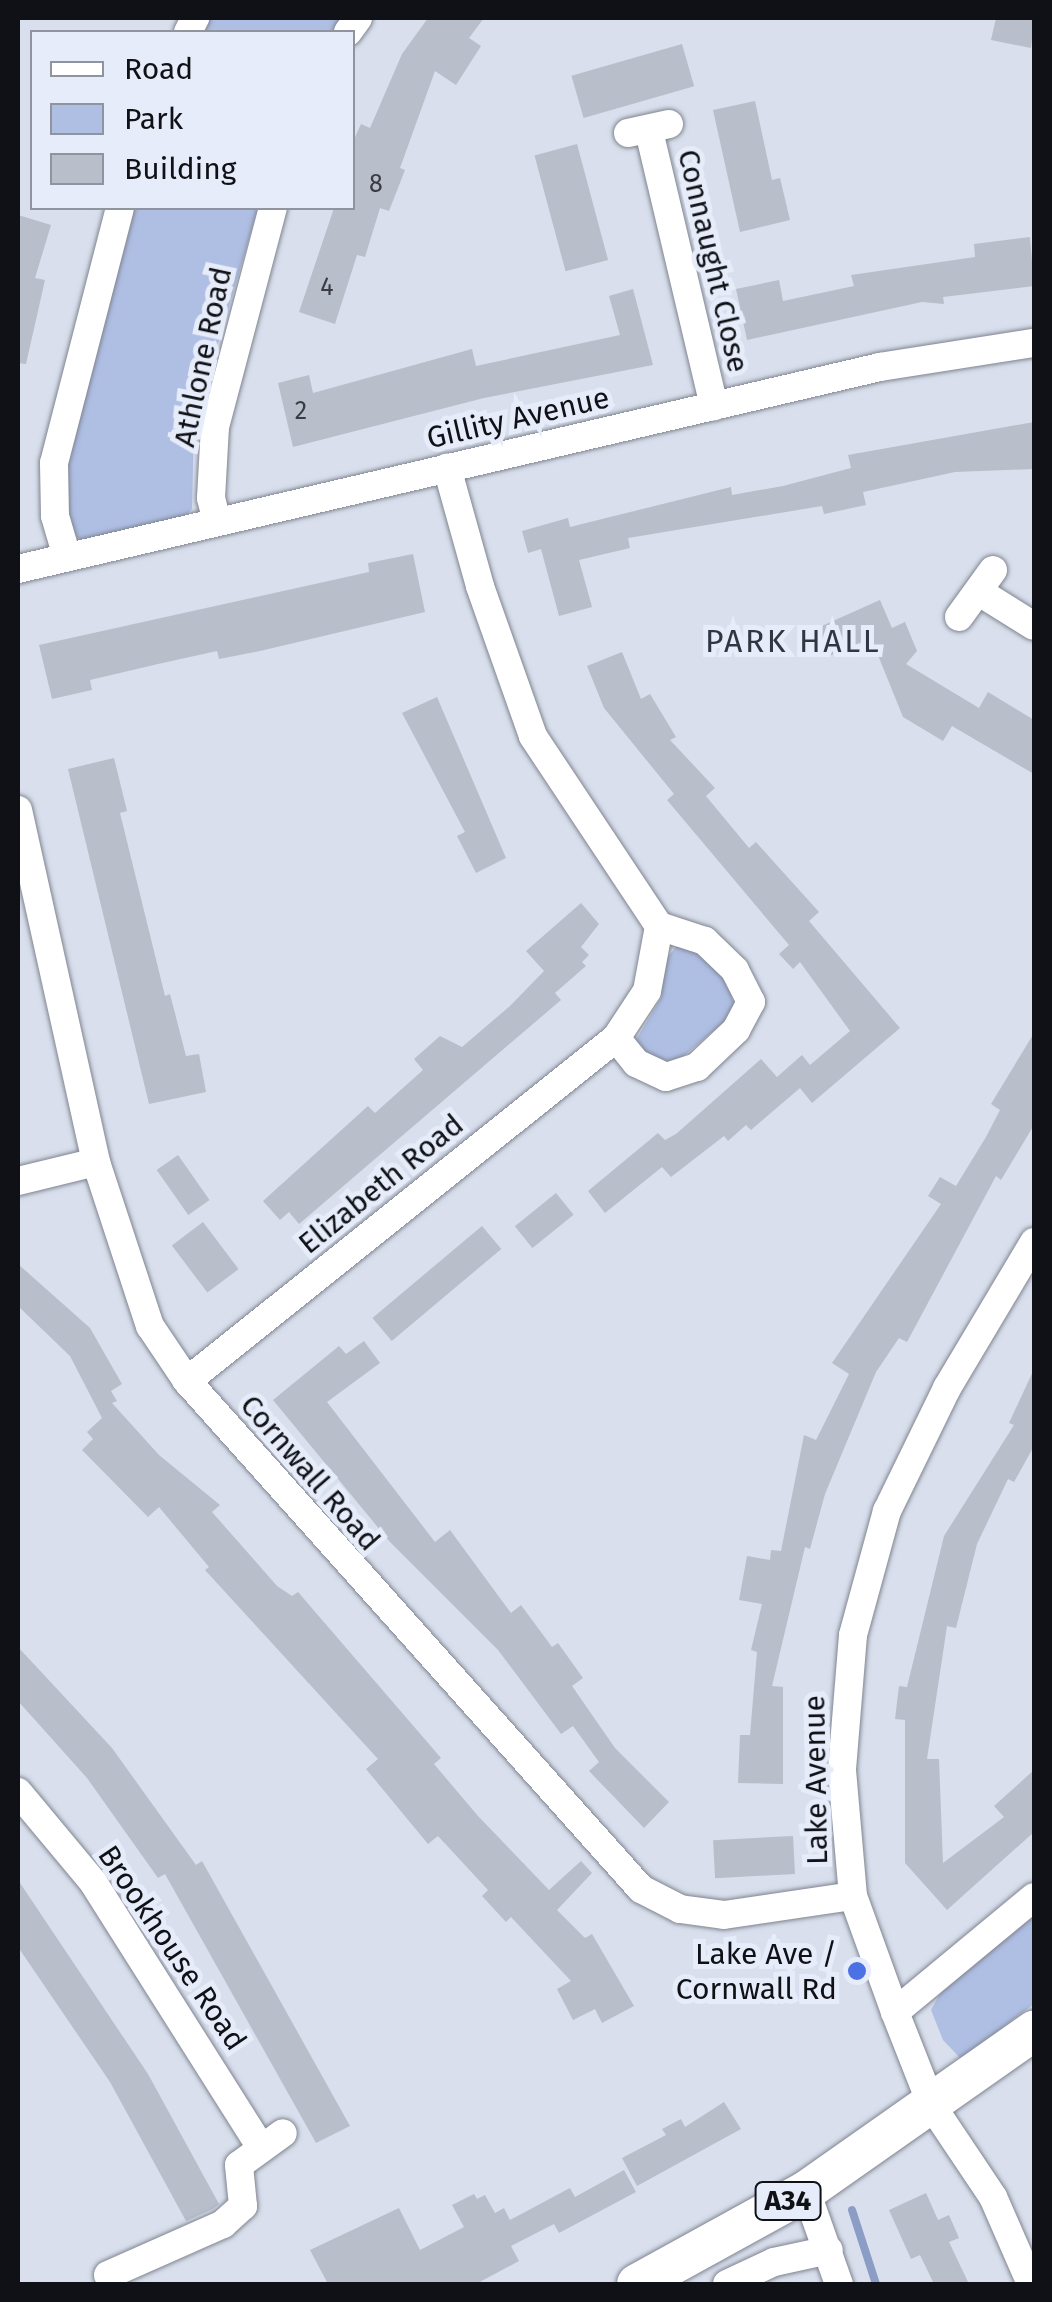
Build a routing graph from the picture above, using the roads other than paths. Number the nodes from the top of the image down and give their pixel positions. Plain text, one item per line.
1 (649, 129) dead end
2 (119, 210) edge
3 (272, 210) edge
4 (1034, 343) edge
5 (714, 406) junction
6 (448, 468) junction
7 (217, 522) junction
8 (66, 557) junction
9 (18, 569) edge
10 (959, 617) dead end
11 (1034, 626) edge
12 (18, 810) edge
13 (659, 926) junction
14 (616, 1038) junction
15 (96, 1162) junction
16 (18, 1181) edge
17 (1034, 1242) edge
18 (187, 1381) junction
19 (18, 1792) edge
20 (853, 1896) junction
21 (1034, 1896) edge
22 (896, 2012) junction
23 (1034, 2031) edge
24 (932, 2106) junction
25 (806, 2191) junction
26 (829, 2250) junction
27 (108, 2275) dead end
28 (637, 2284) edge
29 (727, 2284) edge
30 (839, 2284) edge
31 (1031, 2284) edge

1 - 5 street, Connaught Close
2 - 8 street
3 - 7 street, Athlone Road
4 - 5 street, Gillity Avenue
5 - 6 street, Gillity Avenue
6 - 7 street, Gillity Avenue
6 - 13 street
7 - 8 street, Gillity Avenue
8 - 9 street, Gillity Avenue
10 - 11 street
12 - 15 street, Cornwall Road
13 - 14 street, Elizabeth Road
13 - 14 street
14 - 18 street, Elizabeth Road
15 - 16 street
15 - 18 street, Cornwall Road
17 - 20 street, Lake Avenue
18 - 20 street, Cornwall Road
19 - 27 street, Brookhouse Road
20 - 22 street, Lake Avenue
21 - 22 street
22 - 24 street, Lake Avenue
23 - 24 highway, A34
24 - 25 highway, A34
24 - 31 street, Lake Avenue
25 - 26 street
25 - 28 highway, A34
26 - 29 street
26 - 30 street

